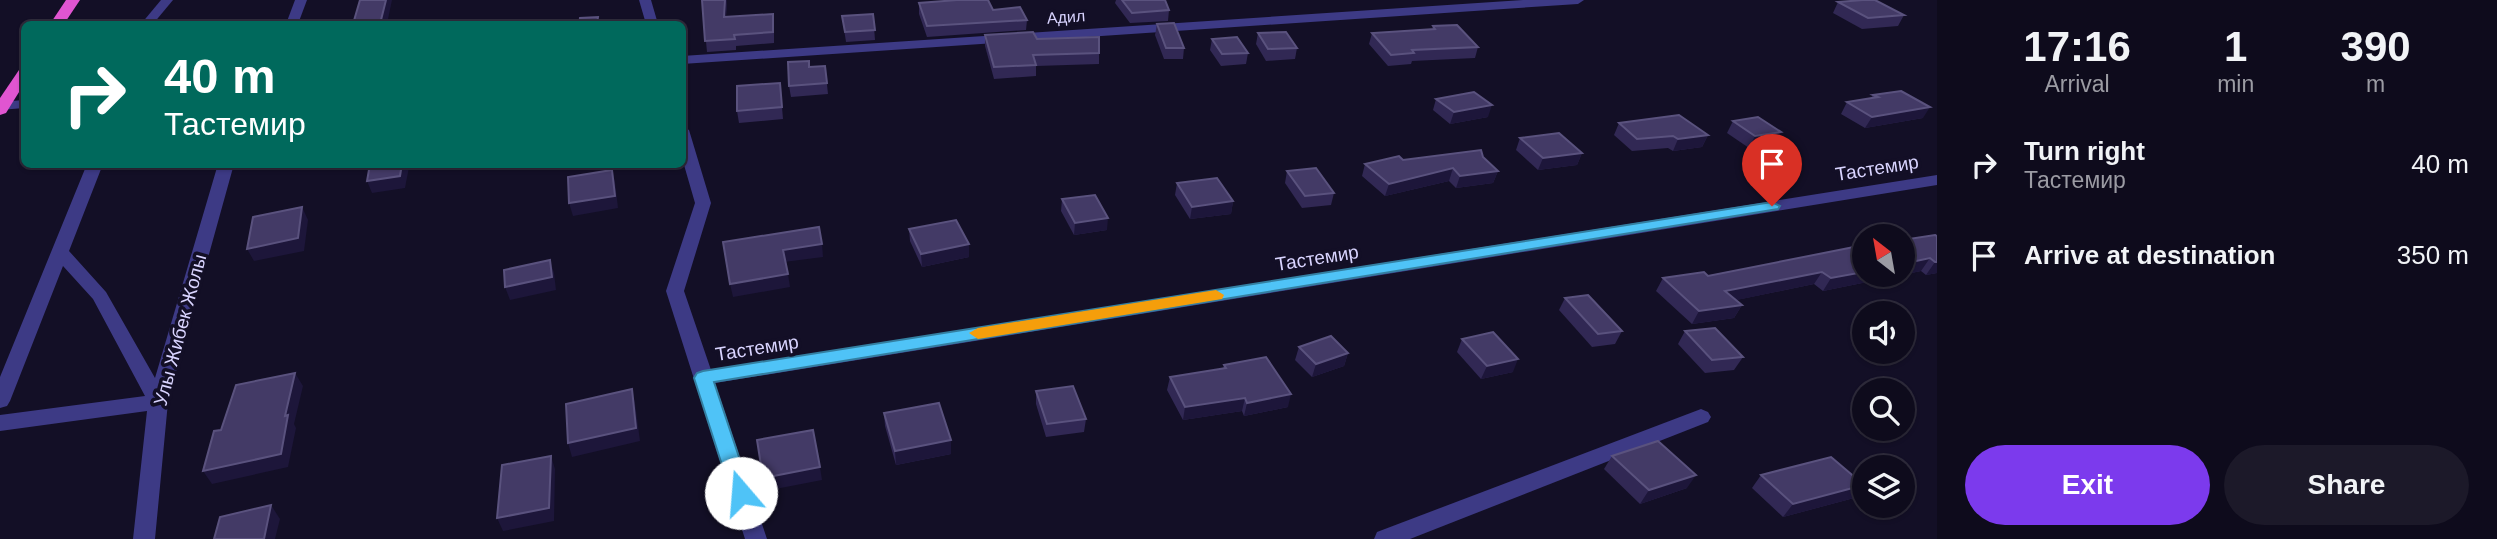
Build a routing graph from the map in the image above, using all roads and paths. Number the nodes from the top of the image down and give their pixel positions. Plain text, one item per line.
1 (73, 0) edge
2 (167, 0) edge
3 (301, 0) edge
4 (645, 0) edge
5 (1578, 0) edge
6 (59, 21) edge
7 (150, 21) edge
8 (293, 21) edge
9 (651, 21) edge
10 (686, 61) edge
11 (21, 78) edge
12 (21, 105) edge
13 (2, 108) edge
14 (686, 144) edge
15 (93, 168) edge
16 (225, 168) edge
17 (1937, 180) edge
18 (60, 252) junction
19 (703, 378) junction
20 (0, 401) edge
21 (158, 402) junction
22 (1701, 417) dead end
23 (0, 423) edge
24 (144, 539) edge
25 (756, 539) edge
26 (1385, 539) edge

1 - 6 highway
2 - 7 street
3 - 8 street
4 - 9 street
5 - 10 street, Адил
11 - 13 highway
12 - 13 street
14 - 19 street
15 - 18 street
16 - 21 street, Улы Жибек Жолы
17 - 19 street, Тастемир
18 - 20 street
18 - 21 street
19 - 25 street
21 - 23 street
21 - 24 street, Улы Жибек Жолы
22 - 26 street

